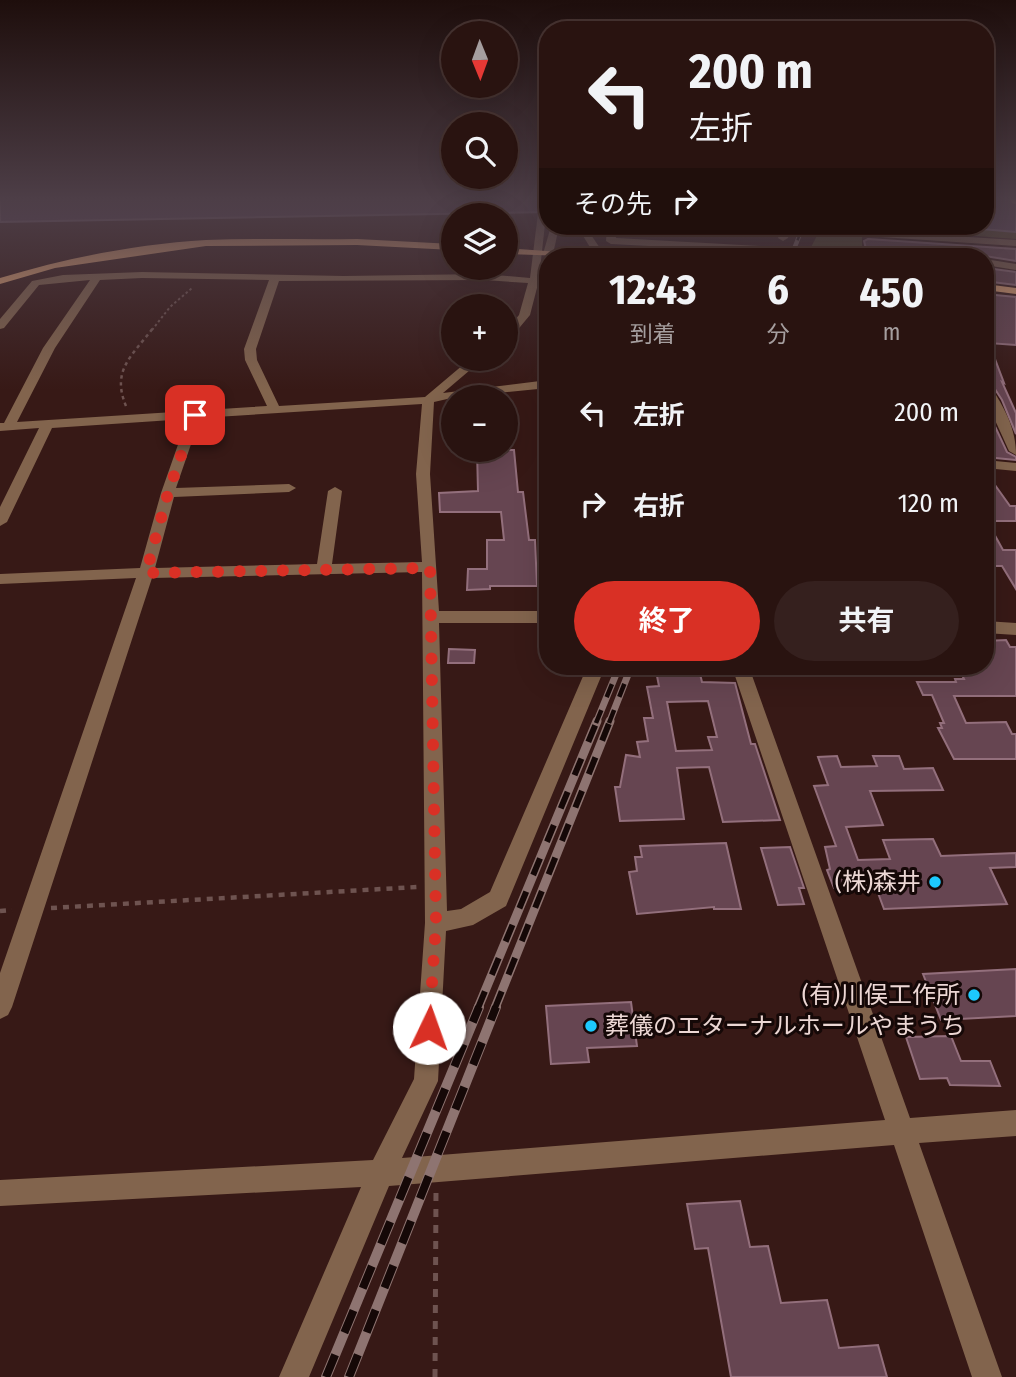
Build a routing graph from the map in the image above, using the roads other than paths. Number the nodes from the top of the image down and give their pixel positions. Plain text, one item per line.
1 (77, 261) edge
2 (536, 261) edge
3 (994, 263) edge
4 (1016, 267) edge
5 (98, 276) junction
6 (275, 279) junction
7 (0, 281) edge
8 (532, 281) junction
9 (539, 281) edge
10 (994, 288) edge
11 (1016, 291) edge
12 (518, 323) edge
13 (0, 326) edge
14 (459, 371) edge
15 (539, 385) edge
16 (428, 400) junction
17 (994, 402) edge
18 (275, 410) junction
19 (195, 415) junction
20 (47, 424) junction
21 (5, 427) edge
22 (1016, 451) edge
23 (994, 465) edge
24 (1016, 467) edge
25 (289, 488) dead end
26 (335, 491) dead end
27 (168, 493) junction
28 (0, 522) edge
29 (430, 568) junction
30 (324, 570) junction
31 (146, 573) junction
32 (0, 579) edge
33 (430, 617) junction
34 (539, 617) edge
35 (994, 628) edge
36 (1016, 629) edge
37 (593, 675) edge
38 (744, 675) edge
39 (436, 923) junction
40 (0, 1007) edge
41 (1016, 1123) edge
42 (902, 1131) junction
43 (381, 1173) junction
44 (0, 1193) edge
45 (294, 1377) edge
46 (987, 1377) edge

1 - 7 main road
2 - 8 street
3 - 4 street
5 - 6 street
5 - 13 street
5 - 21 street
6 - 8 street
6 - 18 street
8 - 9 street
8 - 12 street
10 - 11 main road
14 - 16 street
15 - 16 street
16 - 18 street
16 - 29 street
17 - 22 street
18 - 19 street
19 - 20 street
19 - 27 street
20 - 21 street
20 - 28 street
23 - 24 street
25 - 27 street
26 - 30 street
27 - 31 street
29 - 30 street
29 - 33 street
30 - 31 street
31 - 32 street
31 - 40 street
33 - 34 street
33 - 39 street
35 - 36 street
37 - 39 street
38 - 42 street
39 - 43 street
41 - 42 street
42 - 43 street
42 - 46 street
43 - 44 street
43 - 45 street

